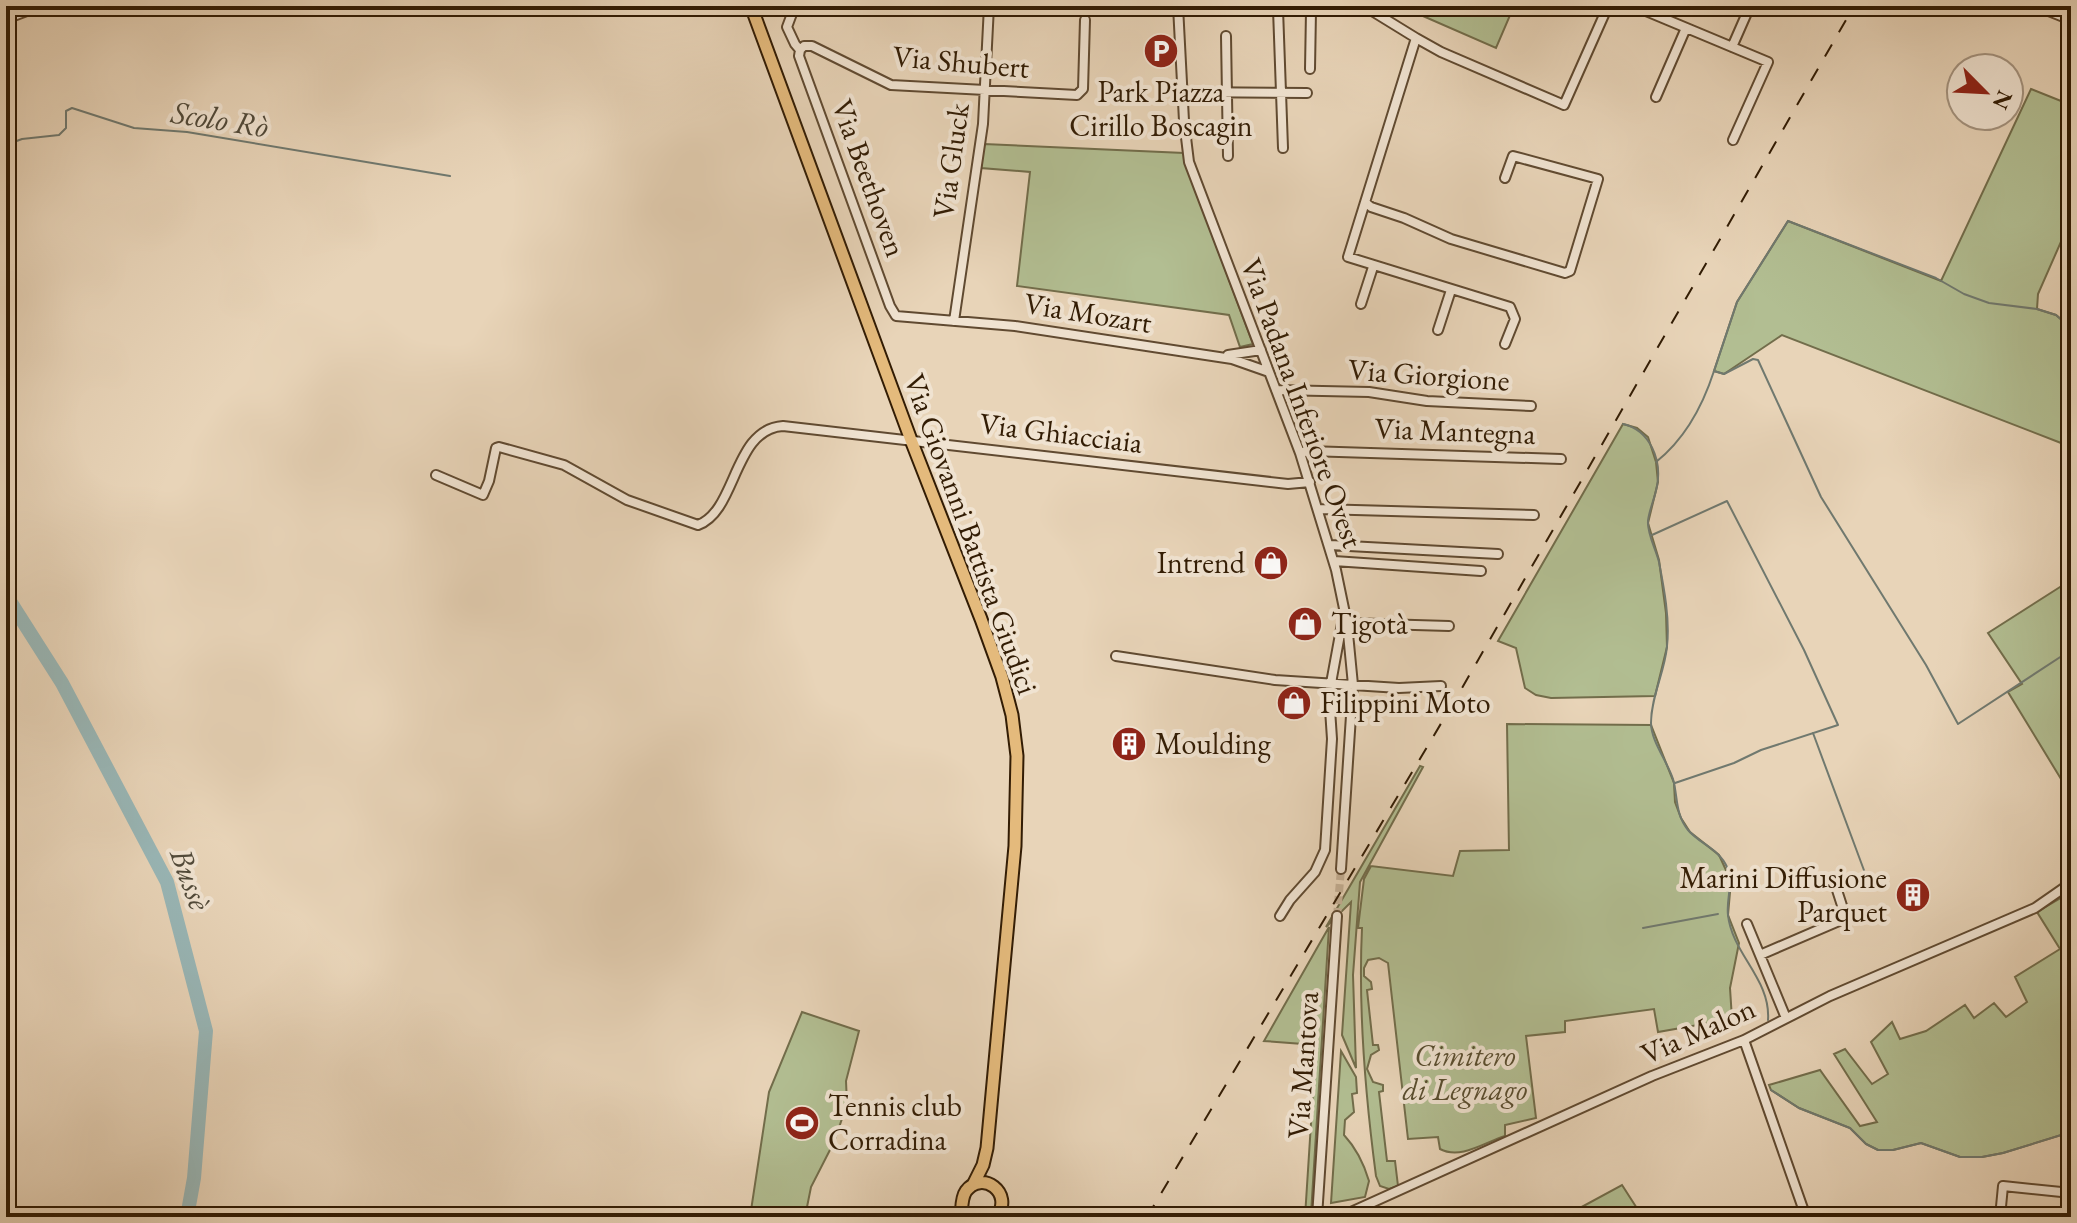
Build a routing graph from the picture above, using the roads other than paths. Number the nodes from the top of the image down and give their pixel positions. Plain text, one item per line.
1 (40, 6) edge
2 (114, 6) edge
3 (158, 6) edge
4 (751, 6) edge
5 (801, 6) edge
6 (989, 6) edge
7 (1178, 6) edge
8 (1314, 6) edge
9 (1364, 6) edge
10 (1608, 6) edge
11 (1634, 6) edge
12 (1750, 6) edge
13 (2036, 6) edge
14 (1278, 9) dead end
15 (6, 19) edge
16 (1085, 20) dead end
17 (2071, 20) edge
18 (1686, 28) junction
19 (1226, 36) dead end
20 (1416, 38) junction
21 (1732, 47) junction
22 (800, 50) junction
23 (1310, 69) dead end
24 (985, 90) junction
25 (1228, 91) junction
26 (1182, 92) junction
27 (1282, 92) junction
28 (1307, 93) dead end
29 (1656, 97) dead end
30 (1733, 140) dead end
31 (1283, 148) dead end
32 (1228, 156) dead end
33 (1505, 178) dead end
34 (1366, 203) junction
35 (1373, 267) junction
36 (1451, 290) junction
37 (1361, 304) dead end
38 (954, 321) junction
39 (1438, 330) dead end
40 (1505, 344) dead end
41 (1261, 350) junction
42 (1215, 356) junction
43 (1269, 372) junction
44 (1276, 390) junction
45 (1531, 406) dead end
46 (911, 440) junction
47 (1300, 453) junction
48 (1561, 459) dead end
49 (436, 475) dead end
50 (1310, 482) junction
51 (1319, 509) junction
52 (1534, 515) dead end
53 (1330, 545) junction
54 (1498, 554) dead end
55 (1334, 561) junction
56 (1481, 571) dead end
57 (1344, 610) junction
58 (1347, 623) junction
59 (1449, 626) dead end
60 (1116, 656) dead end
61 (1330, 683) junction
62 (1353, 685) junction
63 (1441, 686) dead end
64 (1341, 869) tunnel mouth
65 (2071, 883) edge
66 (1836, 887) dead end
67 (1280, 916) dead end
68 (1337, 916) tunnel mouth
69 (1747, 924) dead end
70 (1760, 955) junction
71 (1786, 1018) junction
72 (1744, 1040) junction
73 (987, 1148) junction
74 (973, 1185) junction
75 (996, 1188) junction
76 (2071, 1193) edge
77 (964, 1213) edge
78 (1000, 1216) edge
79 (1317, 1217) edge
80 (1340, 1217) edge
81 (1806, 1217) edge
82 (2000, 1217) edge

1 - 15 street
2 - 3 street
4 - 46 main road, Via Giovanni Battista Giudici
5 - 22 street, Via Beethoven
6 - 24 street, Via Gluck
7 - 26 street, Via Padana Inferiore Ovest
8 - 23 street
9 - 20 street
10 - 20 street
11 - 18 street
12 - 21 street
13 - 17 street
14 - 27 street
16 - 24 street, Via Shubert
18 - 21 street
18 - 29 street
19 - 25 street
20 - 34 street
21 - 30 street
22 - 24 street, Via Shubert
22 - 38 street, Via Beethoven
24 - 38 street, Via Gluck
25 - 26 street
25 - 27 street
25 - 32 street
26 - 41 street, Via Padana Inferiore Ovest
27 - 28 street
27 - 31 street
33 - 34 street
34 - 35 street
35 - 36 street
35 - 37 street
36 - 39 street
36 - 40 street
38 - 42 street, Via Mozart
41 - 42 street, Via Mozart
41 - 43 street, Via Padana Inferiore Ovest
42 - 43 street, Via Mozart
43 - 44 street, Via Padana Inferiore Ovest
44 - 45 street, Via Giorgione
44 - 47 street, Via Padana Inferiore Ovest
46 - 49 street, Via Ghiacciaia
46 - 50 street, Via Ghiacciaia
46 - 73 main road, Via Giovanni Battista Giudici
47 - 48 street, Via Mantegna
47 - 50 street, Via Padana Inferiore Ovest
50 - 51 street, Via Padana Inferiore Ovest
51 - 52 street
51 - 53 street, Via Padana Inferiore Ovest
53 - 54 street
53 - 55 street, Via Padana Inferiore Ovest
55 - 56 street
55 - 57 street, Via Padana Inferiore Ovest
57 - 58 street, Via Padana Inferiore Ovest
57 - 61 street
58 - 59 street
58 - 62 street, Via Padana Inferiore Ovest
60 - 61 street
61 - 62 street
61 - 67 street
62 - 63 street
62 - 64 street, Via Padana Inferiore Ovest
65 - 71 street, Via Malon
66 - 70 street
68 - 79 street, Via Mantova
69 - 70 street
70 - 71 street
71 - 72 street, Via Malon
72 - 80 street, Via Malon
72 - 81 street
73 - 74 main road, Via Giovanni Battista Giudici
73 - 75 main road, Via Giovanni Battista Giudici
74 - 75 main road
74 - 77 main road, Via Giovanni Battista Giudici
75 - 78 main road, Via Giovanni Battista Giudici
76 - 82 street

